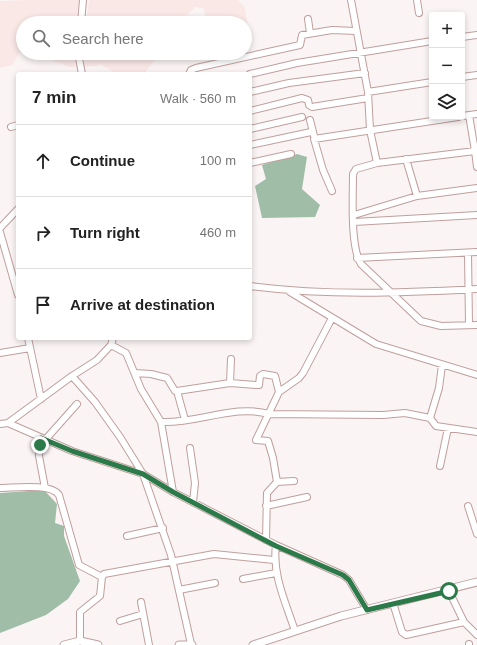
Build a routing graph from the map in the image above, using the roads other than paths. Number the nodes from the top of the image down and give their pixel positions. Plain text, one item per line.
1 (83, 0) edge
2 (351, 0) edge
3 (416, 0) edge
4 (419, 12) dead end
5 (81, 16) edge
6 (308, 19) dead end
7 (356, 31) junction
8 (310, 33) junction
9 (477, 34) edge
10 (465, 36) edge
11 (429, 41) edge
12 (360, 52) junction
13 (252, 56) edge
14 (79, 60) edge
15 (232, 60) edge
16 (82, 72) edge
17 (190, 72) edge
18 (365, 73) junction
19 (252, 74) edge
20 (477, 75) edge
21 (465, 77) edge
22 (429, 83) edge
23 (252, 92) edge
24 (368, 95) junction
25 (252, 110) edge
26 (477, 114) edge
27 (465, 116) edge
28 (302, 117) dead end
29 (310, 120) dead end
30 (438, 120) edge
31 (16, 126) edge
32 (11, 127) dead end
33 (252, 129) edge
34 (370, 130) junction
35 (314, 136) junction
36 (252, 145) edge
37 (475, 151) junction
38 (291, 154) dead end
39 (406, 159) junction
40 (252, 163) edge
41 (377, 163) junction
42 (477, 167) edge
43 (477, 188) edge
44 (332, 191) dead end
45 (417, 196) junction
46 (16, 211) edge
47 (477, 214) edge
48 (354, 219) junction
49 (0, 228) edge
50 (0, 232) edge
51 (477, 252) edge
52 (468, 253) junction
53 (357, 258) junction
54 (252, 286) edge
55 (16, 288) edge
56 (477, 289) edge
57 (468, 290) junction
58 (288, 291) junction
59 (391, 294) junction
60 (332, 318) junction
61 (469, 325) junction
62 (477, 325) edge
63 (28, 340) edge
64 (112, 340) edge
65 (111, 345) junction
66 (30, 348) junction
67 (0, 353) edge
68 (231, 359) dead end
69 (442, 365) junction
70 (135, 373) junction
71 (477, 375) edge
72 (72, 376) junction
73 (230, 383) junction
74 (177, 392) junction
75 (278, 392) junction
76 (41, 399) junction
77 (76, 404) dead end
78 (269, 414) junction
79 (430, 418) junction
80 (185, 420) junction
81 (161, 422) junction
82 (8, 423) junction
83 (0, 424) edge
84 (448, 428) junction
85 (477, 432) edge
86 (43, 439) junction
87 (190, 448) dead end
88 (440, 466) dead end
89 (143, 474) junction
90 (294, 481) dead end
91 (277, 482) junction
92 (0, 488) edge
93 (45, 488) junction
94 (173, 492) junction
95 (307, 498) dead end
96 (193, 502) junction
97 (266, 506) junction
98 (468, 506) dead end
99 (163, 528) junction
100 (477, 534) edge
101 (127, 536) dead end
102 (266, 540) junction
103 (276, 546) junction
104 (274, 560) junction
105 (172, 562) junction
106 (276, 573) junction
107 (102, 577) junction
108 (243, 579) dead end
109 (477, 582) edge
110 (215, 583) dead end
111 (179, 590) junction
112 (449, 591) junction
113 (141, 602) dead end
114 (393, 603) junction
115 (367, 610) junction
116 (143, 614) junction
117 (120, 621) dead end
118 (464, 622) junction
119 (294, 631) junction
120 (477, 635) edge
121 (80, 641) junction
122 (192, 644) edge
123 (64, 645) edge
124 (98, 645) edge
125 (149, 645) edge
126 (180, 645) edge
127 (253, 645) edge

1 - 5 street
2 - 7 street
3 - 4 street
6 - 8 street
7 - 8 street
7 - 12 street
8 - 13 street
9 - 10 street
11 - 12 street
12 - 18 street
12 - 19 street
14 - 16 street
15 - 17 street
18 - 23 street
18 - 24 street
20 - 21 street
22 - 24 street
24 - 25 street
24 - 34 street
26 - 27 street
27 - 37 street
28 - 33 street
29 - 35 street
30 - 34 street
31 - 32 street
34 - 35 street
34 - 41 street
35 - 36 street
35 - 44 street
37 - 39 street
37 - 42 street
38 - 40 street
39 - 41 street
39 - 45 street
41 - 48 street
43 - 45 street
45 - 48 street
46 - 49 street
47 - 48 street
48 - 53 street
50 - 55 street
51 - 52 street
52 - 53 street
52 - 57 street
53 - 59 street
54 - 58 street
56 - 57 street
57 - 59 street
57 - 61 street
58 - 59 street
58 - 60 street
59 - 61 street
60 - 69 street
60 - 75 street
61 - 62 street
63 - 66 street
64 - 65 street
65 - 70 street
65 - 72 street
66 - 67 street
66 - 76 street
68 - 73 street
69 - 71 street
69 - 79 street
70 - 74 street
70 - 81 street
72 - 76 street
72 - 89 street
73 - 74 street
73 - 75 street
74 - 80 street
75 - 78 street
76 - 82 street
77 - 86 street
78 - 79 street
78 - 80 street
78 - 91 street
79 - 84 street
80 - 81 street
81 - 94 street
82 - 83 street
82 - 86 street
84 - 85 street
84 - 88 street
86 - 89 street
86 - 93 street
87 - 96 street
89 - 94 street
89 - 99 street
90 - 91 street
91 - 97 street
92 - 93 street
93 - 107 street
94 - 96 street
95 - 97 street
96 - 102 street
97 - 102 street
98 - 100 street
99 - 101 street
99 - 105 street
102 - 103 street
103 - 104 street
103 - 115 street
104 - 105 street
104 - 106 street
105 - 107 street
105 - 111 street
106 - 108 street
106 - 119 street
107 - 121 street
109 - 112 street
110 - 111 street
111 - 122 street
112 - 114 street
112 - 118 street
113 - 116 street
114 - 115 street
114 - 118 street
115 - 119 street
116 - 117 street
116 - 125 street
118 - 120 street
119 - 127 street
121 - 123 street
121 - 124 street
122 - 126 street

